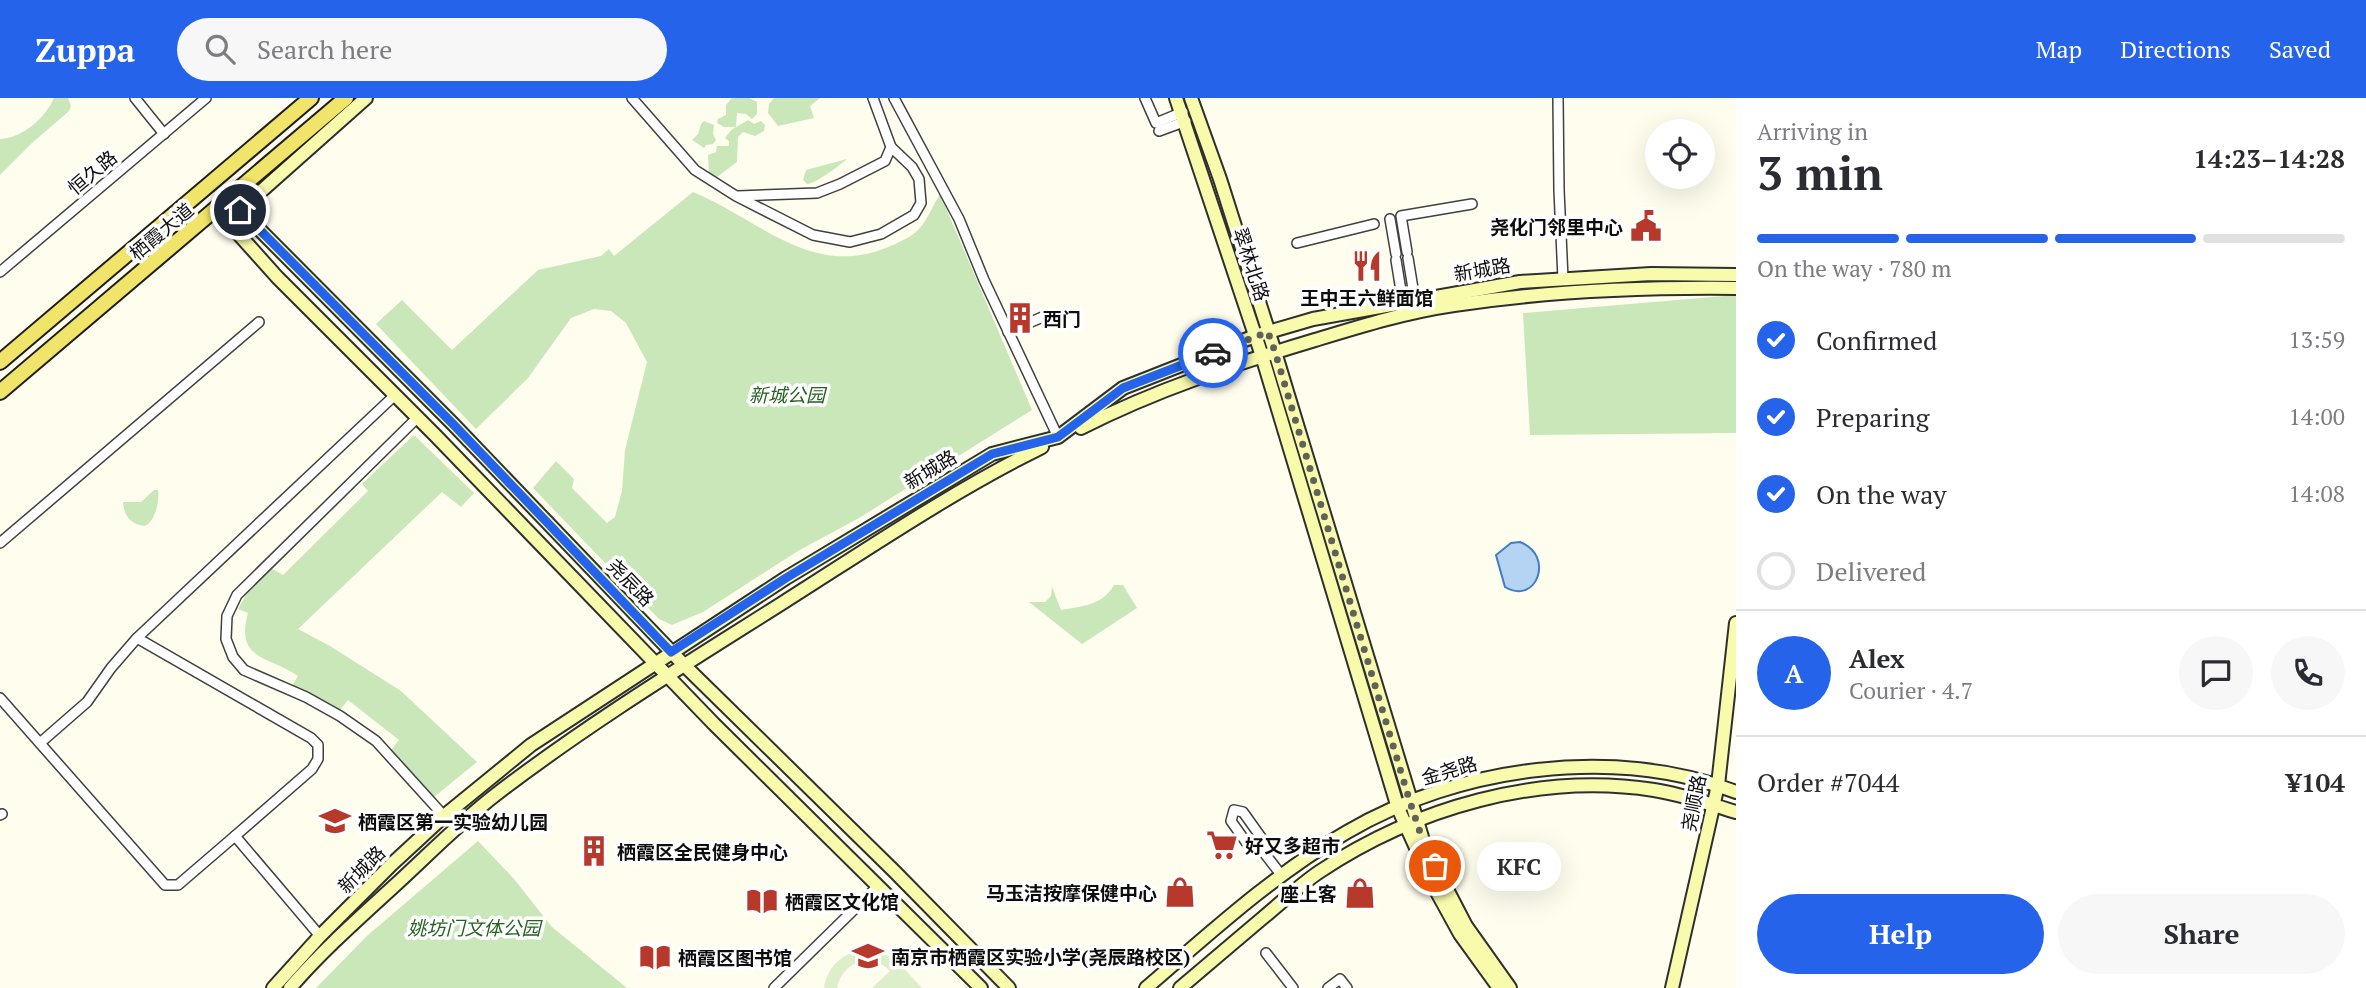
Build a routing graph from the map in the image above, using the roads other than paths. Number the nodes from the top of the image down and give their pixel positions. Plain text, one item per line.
1 (135, 98) edge
2 (206, 98) edge
3 (311, 98) edge
4 (346, 98) edge
5 (366, 98) edge
6 (632, 98) edge
7 (873, 98) edge
8 (894, 98) edge
9 (1145, 98) edge
10 (1176, 98) edge
11 (1191, 98) edge
12 (1558, 98) edge
13 (1184, 117) junction
14 (1158, 131) dead end
15 (164, 134) junction
16 (891, 147) junction
17 (736, 196) junction
18 (229, 200) junction
19 (1472, 204) dead end
20 (217, 210) junction
21 (240, 210) junction
22 (1390, 219) dead end
23 (1374, 224) dead end
24 (1297, 243) dead end
25 (0, 272) edge
26 (1736, 275) edge
27 (1563, 279) junction
28 (1736, 288) edge
29 (1409, 302) junction
30 (1047, 315) dead end
31 (259, 322) dead end
32 (1009, 332) junction
33 (1261, 334) junction
34 (1275, 352) junction
35 (1262, 356) junction
36 (0, 362) edge
37 (0, 392) edge
38 (395, 395) junction
39 (418, 417) junction
40 (1058, 437) junction
41 (0, 543) edge
42 (1736, 623) edge
43 (137, 638) junction
44 (671, 652) junction
45 (655, 662) junction
46 (684, 665) junction
47 (668, 676) junction
48 (0, 698) edge
49 (40, 743) junction
50 (1718, 785) junction
51 (1736, 792) edge
52 (1404, 805) junction
53 (1713, 805) junction
54 (1736, 812) edge
55 (444, 816) junction
56 (1410, 823) junction
57 (235, 836) junction
58 (1262, 850) junction
59 (1282, 876) junction
60 (877, 887) junction
61 (320, 936) junction
62 (1266, 953) dead end
63 (273, 988) edge
64 (290, 988) edge
65 (775, 988) edge
66 (981, 988) edge
67 (1009, 988) edge
68 (1146, 988) edge
69 (1180, 988) edge
70 (1293, 988) edge
71 (1328, 988) edge
72 (1348, 988) edge
73 (1499, 988) edge
74 (1510, 988) edge
75 (1672, 988) edge

1 - 15 street
2 - 15 street, 恒久路
3 - 36 main road, 栖霞大道
4 - 18 main road, 栖霞大道
5 - 21 main road
6 - 17 street
7 - 16 street
8 - 32 street
9 - 13 street
10 - 13 main road, 翠林北路
11 - 33 main road, 翠林北路
12 - 27 street
13 - 14 street
13 - 33 main road, 翠林北路
15 - 25 street, 恒久路
16 - 17 street
16 - 17 street
18 - 20 main road, 栖霞大道
18 - 21 main road, 尧辰路
19 - 29 street
20 - 37 main road, 栖霞大道
20 - 38 main road, 尧辰路
21 - 44 main road, 尧辰路
22 - 29 street
23 - 24 street
26 - 27 main road, 新城路
27 - 29 main road, 新城路
28 - 34 main road, 新城路
29 - 33 main road, 新城路
30 - 32 street
31 - 41 street
32 - 40 street
33 - 34 main road, 翠林北路
33 - 35 main road, 翠林北路
33 - 40 main road, 新城路
34 - 35 main road, 新城路
34 - 52 main road, 翠林北路
35 - 46 main road, 新城路
35 - 52 main road, 翠林北路
38 - 39 main road, 尧辰路
38 - 43 street
39 - 45 main road, 尧辰路
39 - 55 street
40 - 44 main road, 新城路
42 - 50 main road, 尧顺路
43 - 49 street
43 - 57 street
44 - 45 main road, 新城路
44 - 46 main road, 尧辰路
45 - 47 main road, 尧辰路
45 - 55 main road, 新城路
46 - 47 main road, 新城路
46 - 67 main road, 尧辰路
47 - 60 main road, 尧辰路
47 - 64 main road, 新城路
48 - 49 street
49 - 57 street
50 - 51 main road, 金尧路
50 - 52 main road, 金尧路
50 - 53 main road, 尧顺路
52 - 56 main road, 翠林北路
52 - 59 main road, 金尧路
53 - 54 main road, 金尧路
53 - 56 main road, 金尧路
53 - 75 main road, 尧顺路
55 - 61 main road, 新城路
56 - 69 main road, 金尧路
56 - 73 main road, 翠林北路
56 - 74 main road, 翠林北路
57 - 61 street
58 - 58 street
58 - 59 street
59 - 68 main road, 金尧路
60 - 65 street
60 - 66 main road, 尧辰路
61 - 63 main road, 新城路
62 - 70 street
71 - 72 street

